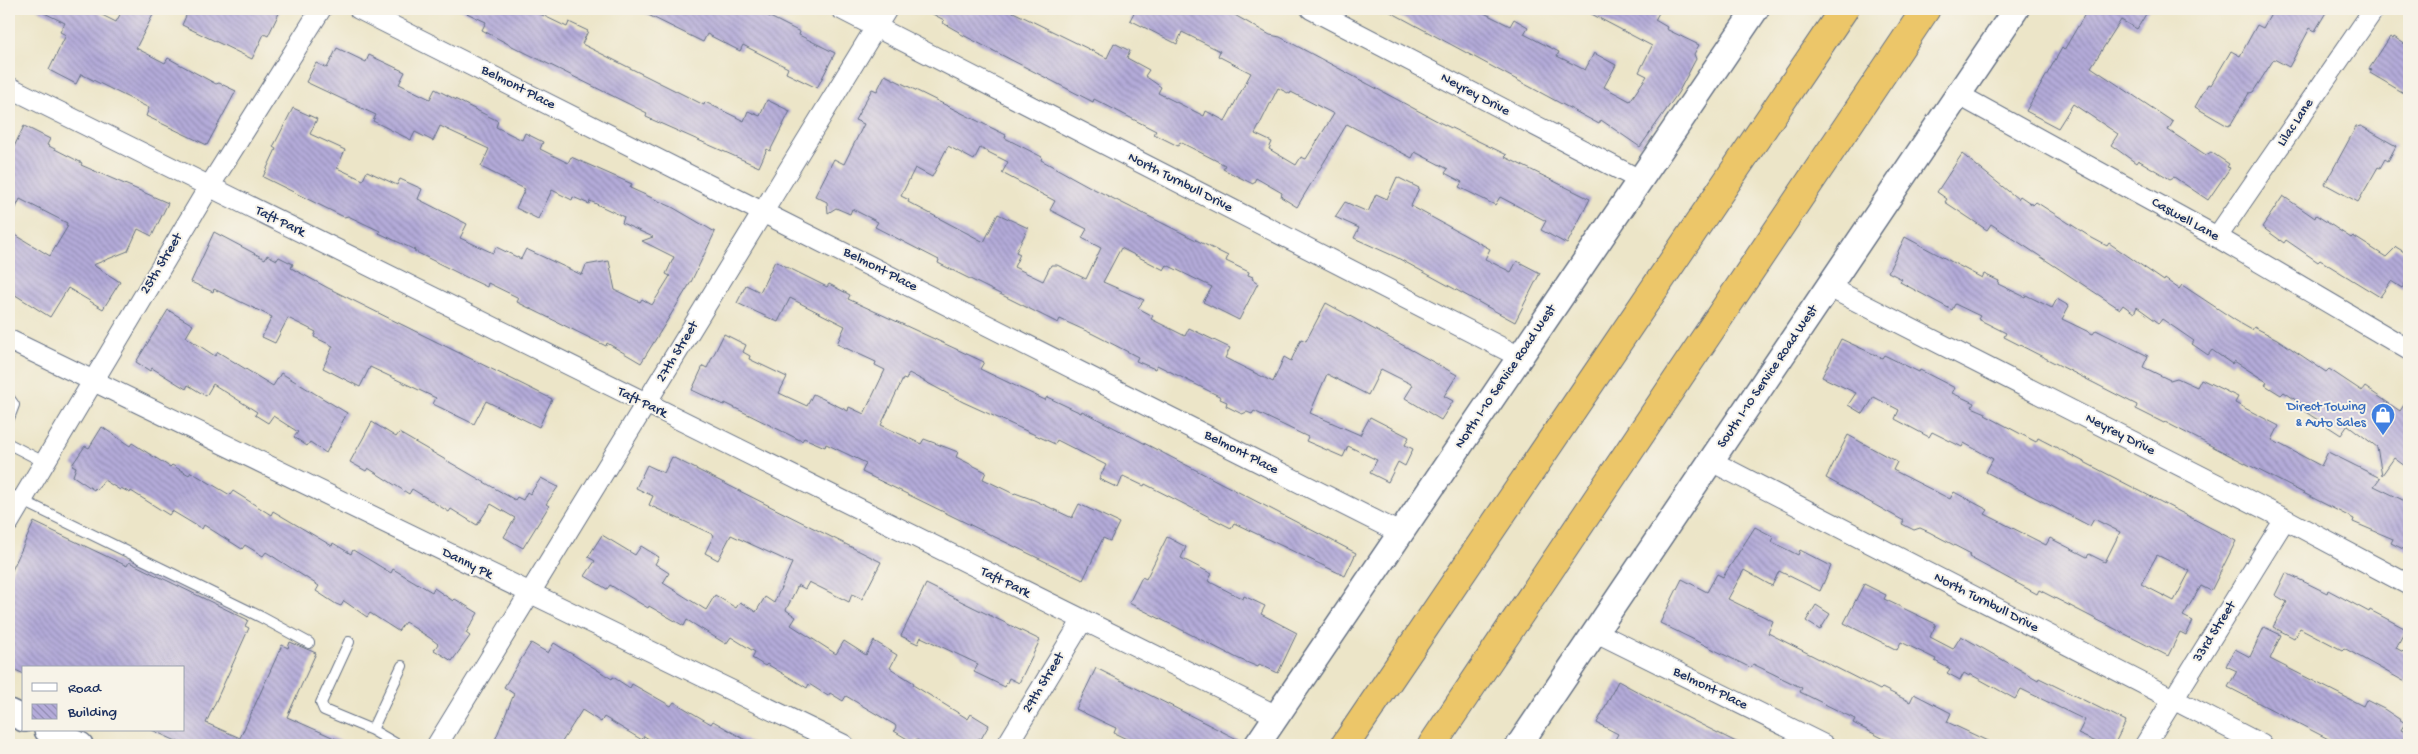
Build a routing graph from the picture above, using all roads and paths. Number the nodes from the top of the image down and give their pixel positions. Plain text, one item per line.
1 (321, 9) edge
2 (359, 9) edge
3 (841, 9) edge
4 (886, 9) edge
5 (1311, 9) edge
6 (1756, 9) edge
7 (1844, 9) edge
8 (1926, 9) edge
9 (2016, 9) edge
10 (2374, 9) edge
11 (875, 27) junction
12 (9, 87) edge
13 (1959, 95) junction
14 (1640, 180) junction
15 (209, 187) junction
16 (764, 212) junction
17 (2217, 237) junction
18 (1829, 288) junction
19 (9, 340) edge
20 (2409, 350) edge
21 (1520, 357) junction
22 (92, 381) junction
23 (9, 398) edge
24 (646, 404) junction
25 (9, 418) edge
26 (9, 444) edge
27 (1711, 461) junction
28 (44, 462) junction
29 (15, 497) edge
30 (2285, 519) junction
31 (9, 522) edge
32 (1400, 533) junction
33 (2409, 585) edge
34 (530, 594) junction
35 (1082, 621) junction
36 (1596, 632) junction
37 (348, 642) dead end
38 (309, 643) dead end
39 (402, 666) dead end
40 (2173, 699) junction
41 (9, 712) edge
42 (1277, 716) junction
43 (22, 718) edge
44 (372, 730) junction
45 (51, 732) edge
46 (80, 745) edge
47 (398, 745) edge
48 (437, 745) edge
49 (844, 745) edge
50 (1006, 745) edge
51 (1257, 745) edge
52 (1345, 745) edge
53 (1432, 745) edge
54 (1519, 745) edge
55 (1824, 745) edge
56 (2145, 745) edge
57 (2262, 745) edge

1 - 15 street, 25th Street
2 - 16 street, Belmont Place
3 - 11 street, North Turnbull Drive
4 - 11 street, 27th Street
5 - 14 street, Neyrey Drive
6 - 14 street, North I-10 Service Road West
7 - 52 highway
8 - 53 highway
9 - 13 street, South I-10 Service Road West
10 - 17 street, Lilac Lane
11 - 16 street, 27th Street
11 - 21 street, North Turnbull Drive
12 - 15 street, Taft Park
13 - 17 street, Caswell Lane
13 - 18 street, South I-10 Service Road West
14 - 21 street, North I-10 Service Road West
15 - 22 street, 25th Street
15 - 24 street, Taft Park
16 - 24 street, 27th Street
16 - 32 street, Belmont Place
17 - 20 street, Caswell Lane
18 - 27 street, South I-10 Service Road West
18 - 30 street, Neyrey Drive
19 - 22 street, Danny Pk
21 - 32 street, North I-10 Service Road West
22 - 28 street, 25th Street
22 - 34 street, Danny Pk
23 - 25 lane
24 - 34 street, 27th Street
24 - 35 street, Taft Park
26 - 28 lane
27 - 36 street, South I-10 Service Road West
27 - 40 street, North Turnbull Drive
28 - 29 street, 25th Street
29 - 31 street, 25th Street
29 - 38 lane
30 - 33 street, Neyrey Drive
30 - 40 street, 33rd Street
32 - 42 street, North I-10 Service Road West
34 - 48 street, 27th Street
34 - 49 street, Danny Pk
35 - 42 street, Taft Park
35 - 50 street, 29th Street
36 - 54 street, South I-10 Service Road West
36 - 55 street, Belmont Place
37 - 44 lane
39 - 44 lane
40 - 56 street, 33rd Street
40 - 57 street, North Turnbull Drive
41 - 43 street
42 - 51 street, North I-10 Service Road West
44 - 47 lane
45 - 46 street

